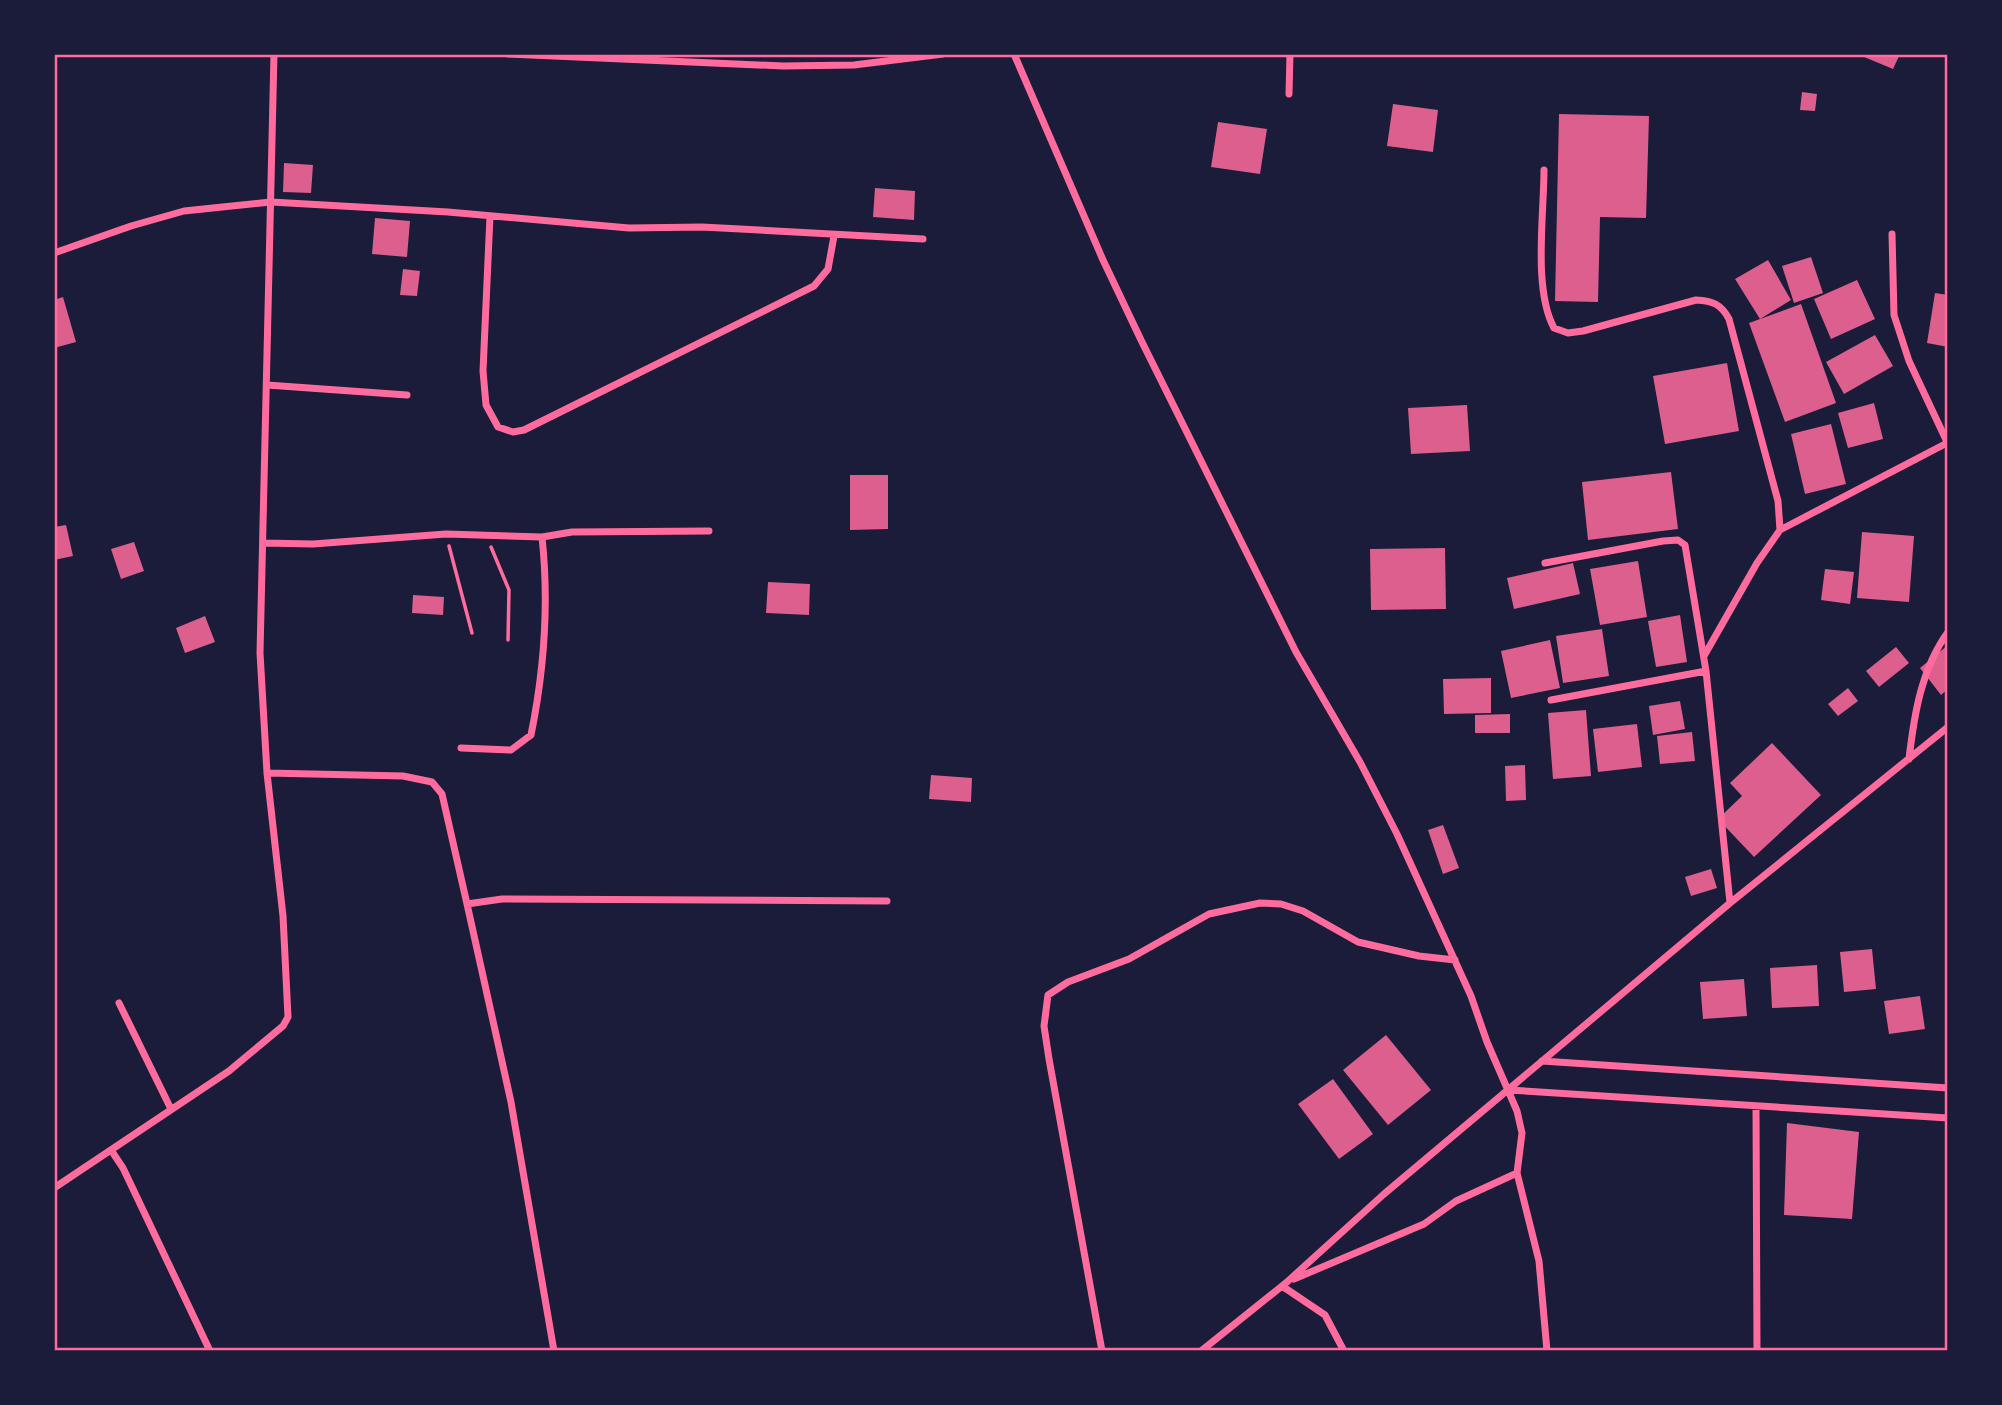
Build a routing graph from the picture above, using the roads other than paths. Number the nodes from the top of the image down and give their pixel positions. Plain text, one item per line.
1 (274, 54) edge
2 (508, 54) edge
3 (854, 54) edge
4 (943, 54) edge
5 (1014, 54) edge
6 (1290, 54) edge
7 (854, 65) junction
8 (1289, 94) dead end
9 (1544, 170) dead end
10 (271, 202) junction
11 (490, 216) junction
12 (1892, 234) dead end
13 (834, 236) junction
14 (923, 239) dead end
15 (54, 253) edge
16 (267, 385) junction
17 (407, 395) dead end
18 (1947, 443) edge
19 (1780, 530) junction
20 (709, 531) dead end
21 (542, 537) junction
22 (264, 543) junction
23 (1545, 563) dead end
24 (1948, 632) edge
25 (1703, 657) junction
26 (1706, 671) junction
27 (1550, 700) dead end
28 (1948, 727) edge
29 (461, 748) dead end
30 (1909, 759) junction
31 (267, 773) junction
32 (887, 901) dead end
33 (467, 904) junction
34 (1730, 904) junction
35 (1455, 960) junction
36 (119, 1003) dead end
37 (1542, 1061) junction
38 (1948, 1088) edge
39 (1509, 1090) junction
40 (1756, 1106) junction
41 (171, 1109) junction
42 (1948, 1118) edge
43 (111, 1150) junction
44 (1517, 1173) junction
45 (54, 1188) edge
46 (1284, 1284) junction
47 (210, 1351) edge
48 (554, 1351) edge
49 (1102, 1351) edge
50 (1201, 1351) edge
51 (1344, 1351) edge
52 (1547, 1351) edge
53 (1757, 1351) edge

1 - 10 street
2 - 7 street
3 - 7 street
4 - 7 street
5 - 35 street
6 - 8 street
9 - 19 street
10 - 11 street
10 - 15 street
10 - 16 street
11 - 13 street
11 - 13 street
12 - 18 street
13 - 14 street
16 - 17 street
16 - 22 street
18 - 19 street
19 - 25 street
20 - 21 street
21 - 22 street
21 - 29 street
22 - 31 street
23 - 25 street
24 - 30 street
25 - 26 street
26 - 27 street
26 - 34 street
28 - 30 street
30 - 34 street
31 - 33 street
31 - 41 street
32 - 33 street
33 - 48 street
34 - 37 street
35 - 39 street
35 - 49 street
36 - 41 street
37 - 38 street
37 - 39 street
39 - 40 street
39 - 44 street
39 - 46 street
40 - 42 street
40 - 53 street
41 - 43 street
43 - 45 street
43 - 47 street
44 - 46 street
44 - 52 street
46 - 50 street
46 - 51 street

